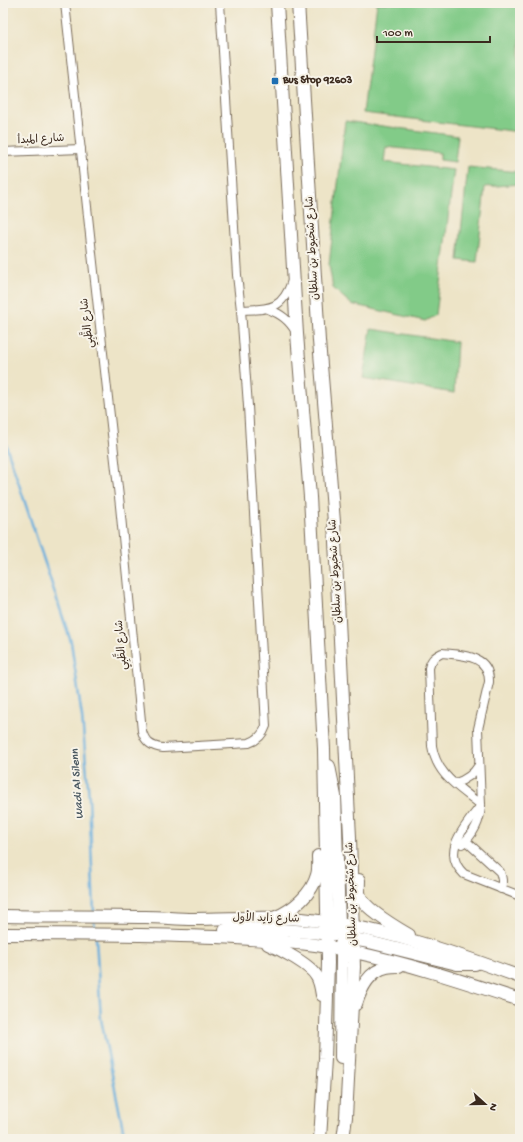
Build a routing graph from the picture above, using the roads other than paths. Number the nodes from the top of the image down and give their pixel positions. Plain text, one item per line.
1 (65, 3) edge
2 (220, 3) edge
3 (277, 3) edge
4 (298, 3) edge
5 (81, 149) junction
6 (3, 152) edge
7 (293, 278) junction
8 (268, 309) junction
9 (241, 310) junction
10 (296, 334) junction
11 (324, 750) junction
12 (479, 765) junction
13 (455, 783) junction
14 (481, 806) junction
15 (350, 837) junction
16 (466, 841) junction
17 (454, 848) junction
18 (501, 889) junction
19 (520, 896) edge
20 (3, 916) edge
21 (275, 917) junction
22 (3, 934) edge
23 (195, 936) junction
24 (341, 936) junction
25 (257, 940) junction
26 (432, 946) junction
27 (328, 947) junction
28 (482, 963) junction
29 (408, 965) junction
30 (520, 977) edge
31 (520, 1000) edge
32 (351, 1018) junction
33 (327, 1021) junction
34 (346, 1117) junction
35 (320, 1139) edge
36 (343, 1139) edge

1 - 5 street, شارع الظَّبِي
2 - 9 street, شارع الظَّبِي
3 - 7 main road, شارع شخبوط بن سلطان
4 - 15 main road, شارع شخبوط بن سلطان
5 - 6 street, شارع المبدأ
5 - 9 street, شارع الظَّبِي
7 - 8 street
7 - 10 main road, شارع شخبوط بن سلطان
8 - 9 street
8 - 10 street
10 - 11 main road, شارع شخبوط بن سلطان
11 - 21 main road
11 - 24 main road, شارع شخبوط بن سلطان
12 - 13 street
12 - 13 street
12 - 14 street
13 - 14 street
14 - 16 street
14 - 17 street
15 - 24 main road, شارع شخبوط بن سلطان
15 - 26 main road
16 - 17 street
16 - 18 street
17 - 18 street
18 - 19 street
20 - 21 main road, شارع زايد الأول
21 - 24 main road, شارع زايد الأول
22 - 23 main road, شارع زايد الأول
23 - 24 main road
23 - 25 main road, شارع زايد الأول
24 - 26 main road, شارع زايد الأول
24 - 27 main road, شارع شخبوط بن سلطان
24 - 28 main road
24 - 29 main road, شارع زايد الأول
24 - 32 main road, شارع شخبوط بن سلطان
24 - 34 main road
25 - 27 main road, شارع زايد الأول
25 - 33 main road
26 - 28 main road, شارع زايد الأول
27 - 33 main road, شارع شخبوط بن سلطان
28 - 30 main road, شارع زايد الأول
29 - 31 main road, شارع زايد الأول
29 - 32 main road
32 - 34 main road, شارع شخبوط بن سلطان
33 - 35 main road, شارع شخبوط بن سلطان
34 - 36 main road, شارع شخبوط بن سلطان

